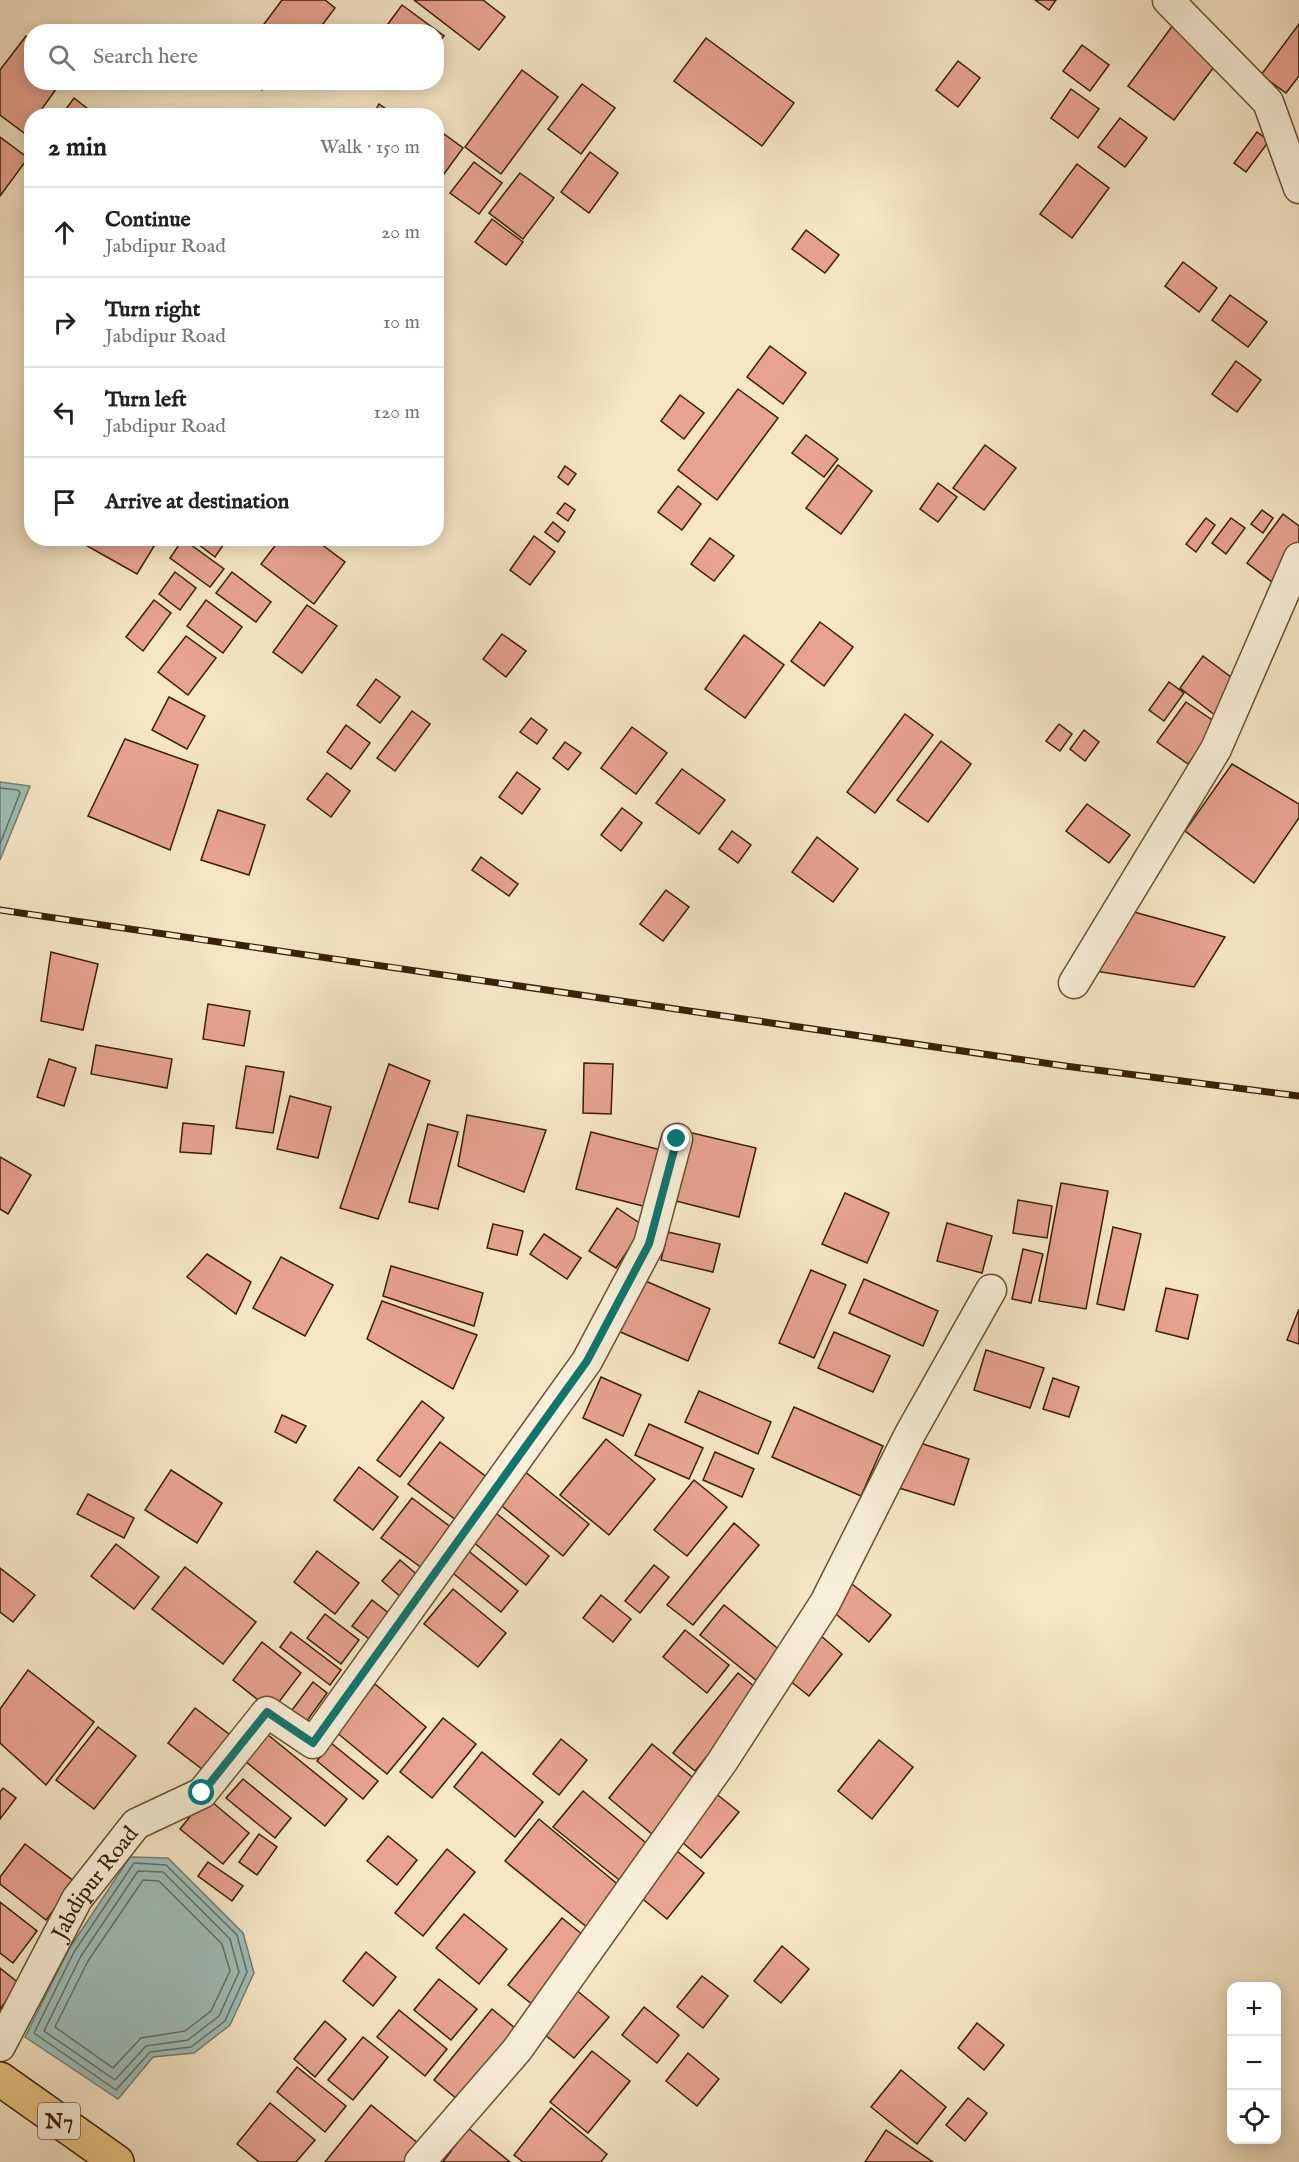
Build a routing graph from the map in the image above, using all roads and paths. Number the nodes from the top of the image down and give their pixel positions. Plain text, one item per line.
1 (1168, 0) edge
2 (1299, 188) edge
3 (1299, 558) edge
4 (1074, 983) dead end
5 (677, 1139) dead end
6 (991, 1290) dead end
7 (0, 2046) edge
8 (0, 2079) edge
9 (117, 2162) edge
10 (420, 2162) edge

1 - 2 street
3 - 4 street
5 - 7 street, Jabdipur Road
6 - 10 street
8 - 9 highway, N7

